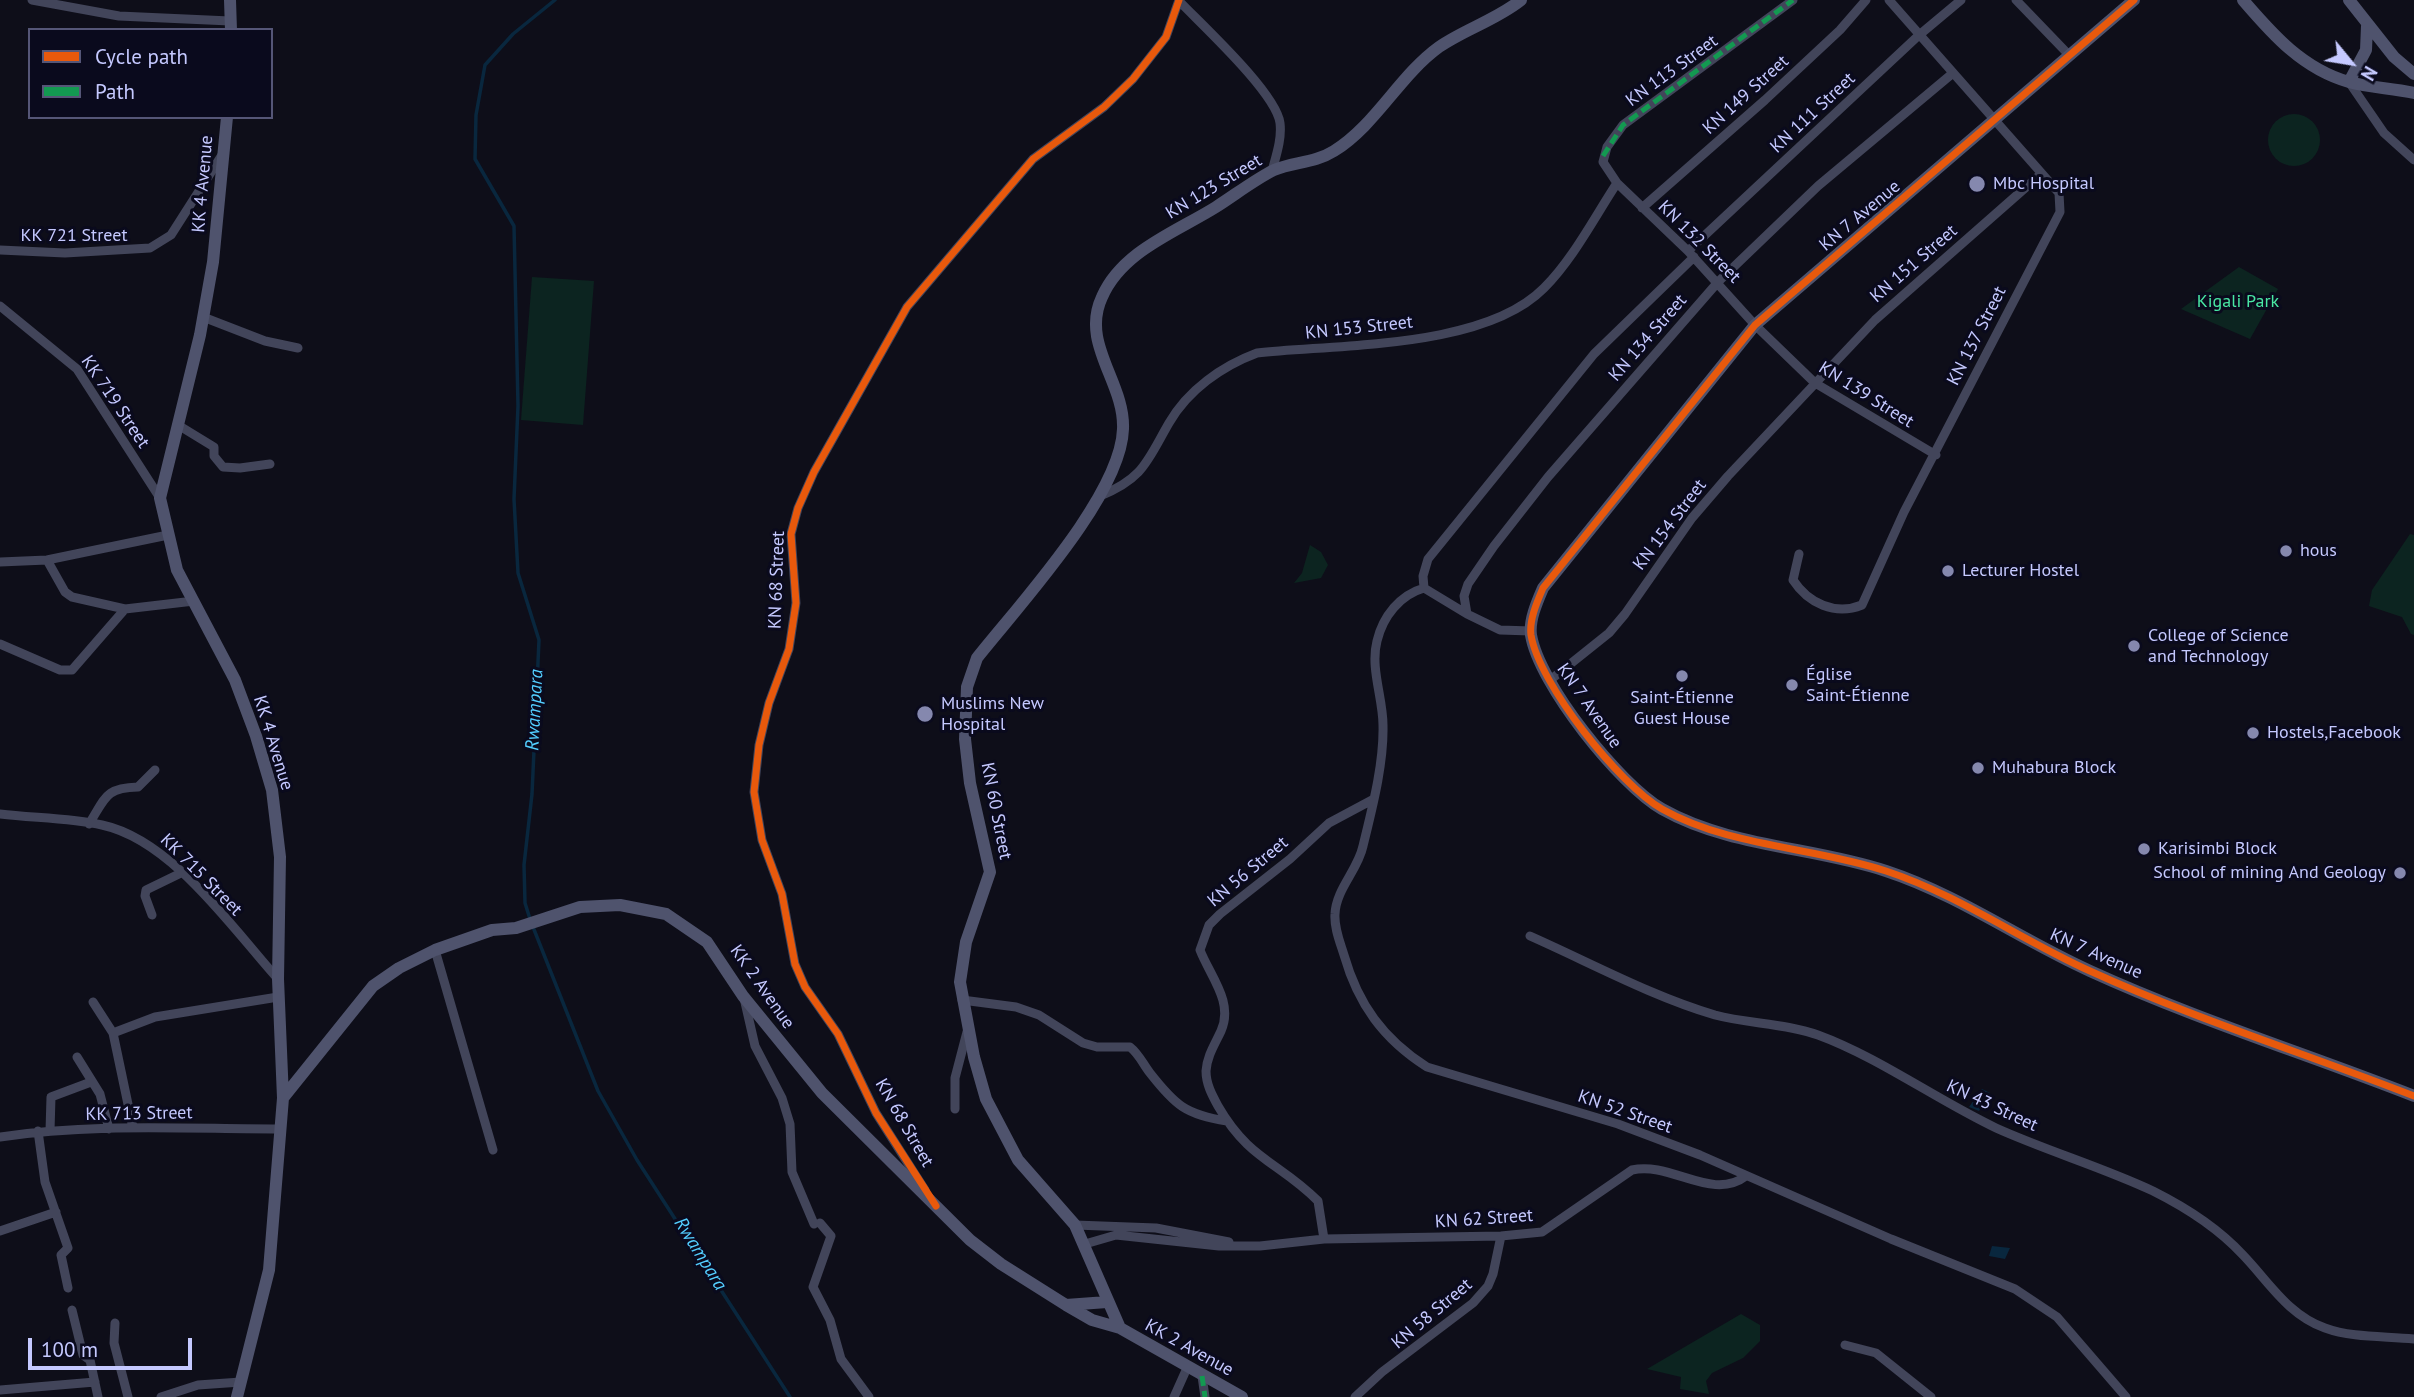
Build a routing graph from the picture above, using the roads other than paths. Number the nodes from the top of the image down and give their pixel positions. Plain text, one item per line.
1 (32, 0) edge
2 (230, 0) edge
3 (1521, 0) edge
4 (1793, 0) edge
5 (1866, 0) edge
6 (1889, 0) edge
7 (1961, 0) edge
8 (2016, 0) edge
9 (2134, 0) edge
10 (2243, 0) edge
11 (2349, 0) edge
12 (1180, 1) edge
13 (231, 25) edge
14 (2367, 26) junction
15 (1918, 36) junction
16 (2070, 57) junction
17 (1953, 73) junction
18 (2414, 74) edge
19 (2349, 82) junction
20 (2414, 93) edge
21 (227, 119) edge
22 (1994, 123) junction
23 (225, 150) junction
24 (2414, 160) edge
25 (1272, 171) junction
26 (2041, 174) junction
27 (1617, 183) junction
28 (1642, 208) junction
29 (0, 250) edge
30 (1691, 254) junction
31 (1718, 282) junction
32 (0, 306) edge
33 (203, 317) junction
34 (1755, 325) junction
35 (298, 348) dead end
36 (1110, 376) joint
37 (1815, 383) junction
38 (178, 425) junction
39 (1936, 455) junction
40 (270, 464) dead end
41 (1100, 496) junction
42 (160, 498) junction
43 (168, 535) junction
44 (1799, 554) dead end
45 (47, 560) junction
46 (0, 562) edge
47 (1424, 588) junction
48 (194, 601) junction
49 (125, 610) junction
50 (1467, 614) junction
51 (1531, 631) junction
52 (0, 644) edge
53 (1549, 681) junction
54 (155, 770) dead end
55 (1372, 800) junction
56 (0, 814) edge
57 (89, 824) junction
58 (181, 873) junction
59 (152, 915) dead end
60 (1530, 936) dead end
61 (435, 950) junction
62 (278, 979) junction
63 (743, 996) junction
64 (278, 997) junction
65 (962, 1000) junction
66 (93, 1002) dead end
67 (968, 1030) junction
68 (113, 1033) junction
69 (77, 1057) dead end
70 (91, 1082) junction
71 (2414, 1096) edge
72 (284, 1098) junction
73 (955, 1109) dead end
74 (1227, 1121) junction
75 (133, 1128) junction
76 (108, 1129) junction
77 (279, 1129) junction
78 (38, 1131) junction
79 (50, 1131) junction
80 (0, 1137) edge
81 (493, 1150) dead end
82 (1746, 1176) junction
83 (936, 1206) junction
84 (56, 1212) junction
85 (1075, 1225) junction
86 (0, 1231) edge
87 (1501, 1236) junction
88 (1324, 1239) junction
89 (1085, 1244) junction
90 (1241, 1245) junction
91 (68, 1288) dead end
92 (1107, 1301) junction
93 (1066, 1305) junction
94 (72, 1310) dead end
95 (115, 1323) dead end
96 (1120, 1328) junction
97 (2414, 1339) edge
98 (1845, 1345) dead end
99 (1187, 1368) junction
100 (1202, 1376) junction
101 (95, 1382) junction
102 (241, 1382) junction
103 (0, 1390) edge
104 (97, 1397) edge
105 (128, 1397) edge
106 (161, 1397) edge
107 (237, 1397) edge
108 (869, 1397) edge
109 (1174, 1397) edge
110 (1205, 1397) edge
111 (1242, 1397) edge
112 (1355, 1397) edge
113 (1931, 1397) edge
114 (2126, 1397) edge

1 - 13 street
2 - 13 main road
3 - 25 main road, KN 123 Street
4 - 27 street, KN 113 Street
5 - 28 street, KN 149 Street
6 - 15 street, KN 137 Street
7 - 15 street, KN 111 Street
8 - 16 street
9 - 16 main road, KN 7 Avenue
10 - 19 main road
11 - 14 main road
12 - 25 street
12 - 83 street, KN 68 Street
14 - 18 main road
14 - 19 main road
15 - 17 street, KN 137 Street
15 - 30 street, KN 111 Street
16 - 22 main road, KN 7 Avenue
17 - 22 street, KN 137 Street
17 - 31 street, KN 134 Street
19 - 20 main road
19 - 24 street
21 - 23 main road, KK 4 Avenue
22 - 26 street, KN 137 Street
22 - 34 main road, KN 7 Avenue
23 - 29 street, KK 721 Street
23 - 33 main road, KK 4 Avenue
25 - 36 main road, KN 123 Street
26 - 37 street, KN 151 Street
26 - 39 street, KN 137 Street
27 - 28 street, KN 132 Street
27 - 41 street, KN 153 Street
28 - 30 street, KN 132 Street
30 - 31 street, KN 132 Street
30 - 47 street, KN 111 Street
31 - 34 street, KN 132 Street
31 - 50 street, KN 134 Street
32 - 42 street, KK 719 Street
33 - 35 street
33 - 38 main road, KK 4 Avenue
34 - 37 street, KN 139 Street
34 - 51 main road, KN 7 Avenue
36 - 41 main road, KN 60 Street
37 - 39 street, KN 139 Street
37 - 53 street, KN 154 Street
38 - 40 street
38 - 42 main road, KK 4 Avenue
39 - 44 street, KN 137 Street
41 - 65 main road, KN 60 Street
42 - 43 main road, KK 4 Avenue
43 - 45 street
43 - 48 main road, KK 4 Avenue
45 - 46 street
45 - 49 street
47 - 50 street
47 - 55 street, KN 52 Street
48 - 49 street
48 - 62 main road, KK 4 Avenue
49 - 52 street
50 - 51 street
51 - 53 main road, KN 7 Avenue
53 - 71 main road, KN 7 Avenue
54 - 57 street
55 - 74 street, KN 56 Street
55 - 82 street, KN 52 Street
56 - 57 street, KK 715 Street
57 - 58 street, KK 715 Street
58 - 59 street
58 - 62 street, KK 715 Street
60 - 97 street, KN 43 Street
61 - 63 main road, KK 2 Avenue
61 - 72 main road, KK 2 Avenue
61 - 81 street
62 - 64 main road, KK 4 Avenue
63 - 83 main road, KK 2 Avenue
63 - 108 street
64 - 68 street
64 - 72 main road, KK 4 Avenue
65 - 67 main road, KN 60 Street
65 - 74 street
66 - 68 street
67 - 73 street
67 - 85 main road, KN 60 Street
68 - 75 street
69 - 70 street
70 - 76 street
70 - 79 street
72 - 77 main road, KK 4 Avenue
74 - 88 street, KN 56 Street
75 - 76 street, KK 713 Street
75 - 77 street, KK 713 Street
76 - 79 street, KK 713 Street
77 - 102 main road, KK 4 Avenue
78 - 79 street, KK 713 Street
78 - 80 street, KK 713 Street
78 - 84 street
82 - 87 street, KN 62 Street
82 - 114 street, KN 52 Street
83 - 93 main road, KK 2 Avenue
84 - 86 street
84 - 91 street
85 - 89 main road, KN 60 Street
85 - 90 street, KN 62 Street
87 - 88 street, KN 62 Street
87 - 112 street, KN 58 Street
88 - 90 street, KN 62 Street
89 - 90 street, KN 62 Street
89 - 92 main road, KN 60 Street
92 - 93 main road
92 - 96 main road, KK 2 Avenue
93 - 96 main road, KK 2 Avenue
94 - 101 street
95 - 105 street
96 - 99 main road, KK 2 Avenue
98 - 113 street
99 - 100 main road, KK 2 Avenue
99 - 109 street
100 - 110 street
100 - 111 main road, KK 2 Avenue
101 - 103 street
101 - 104 street
102 - 106 street
102 - 107 main road, KK 4 Avenue

